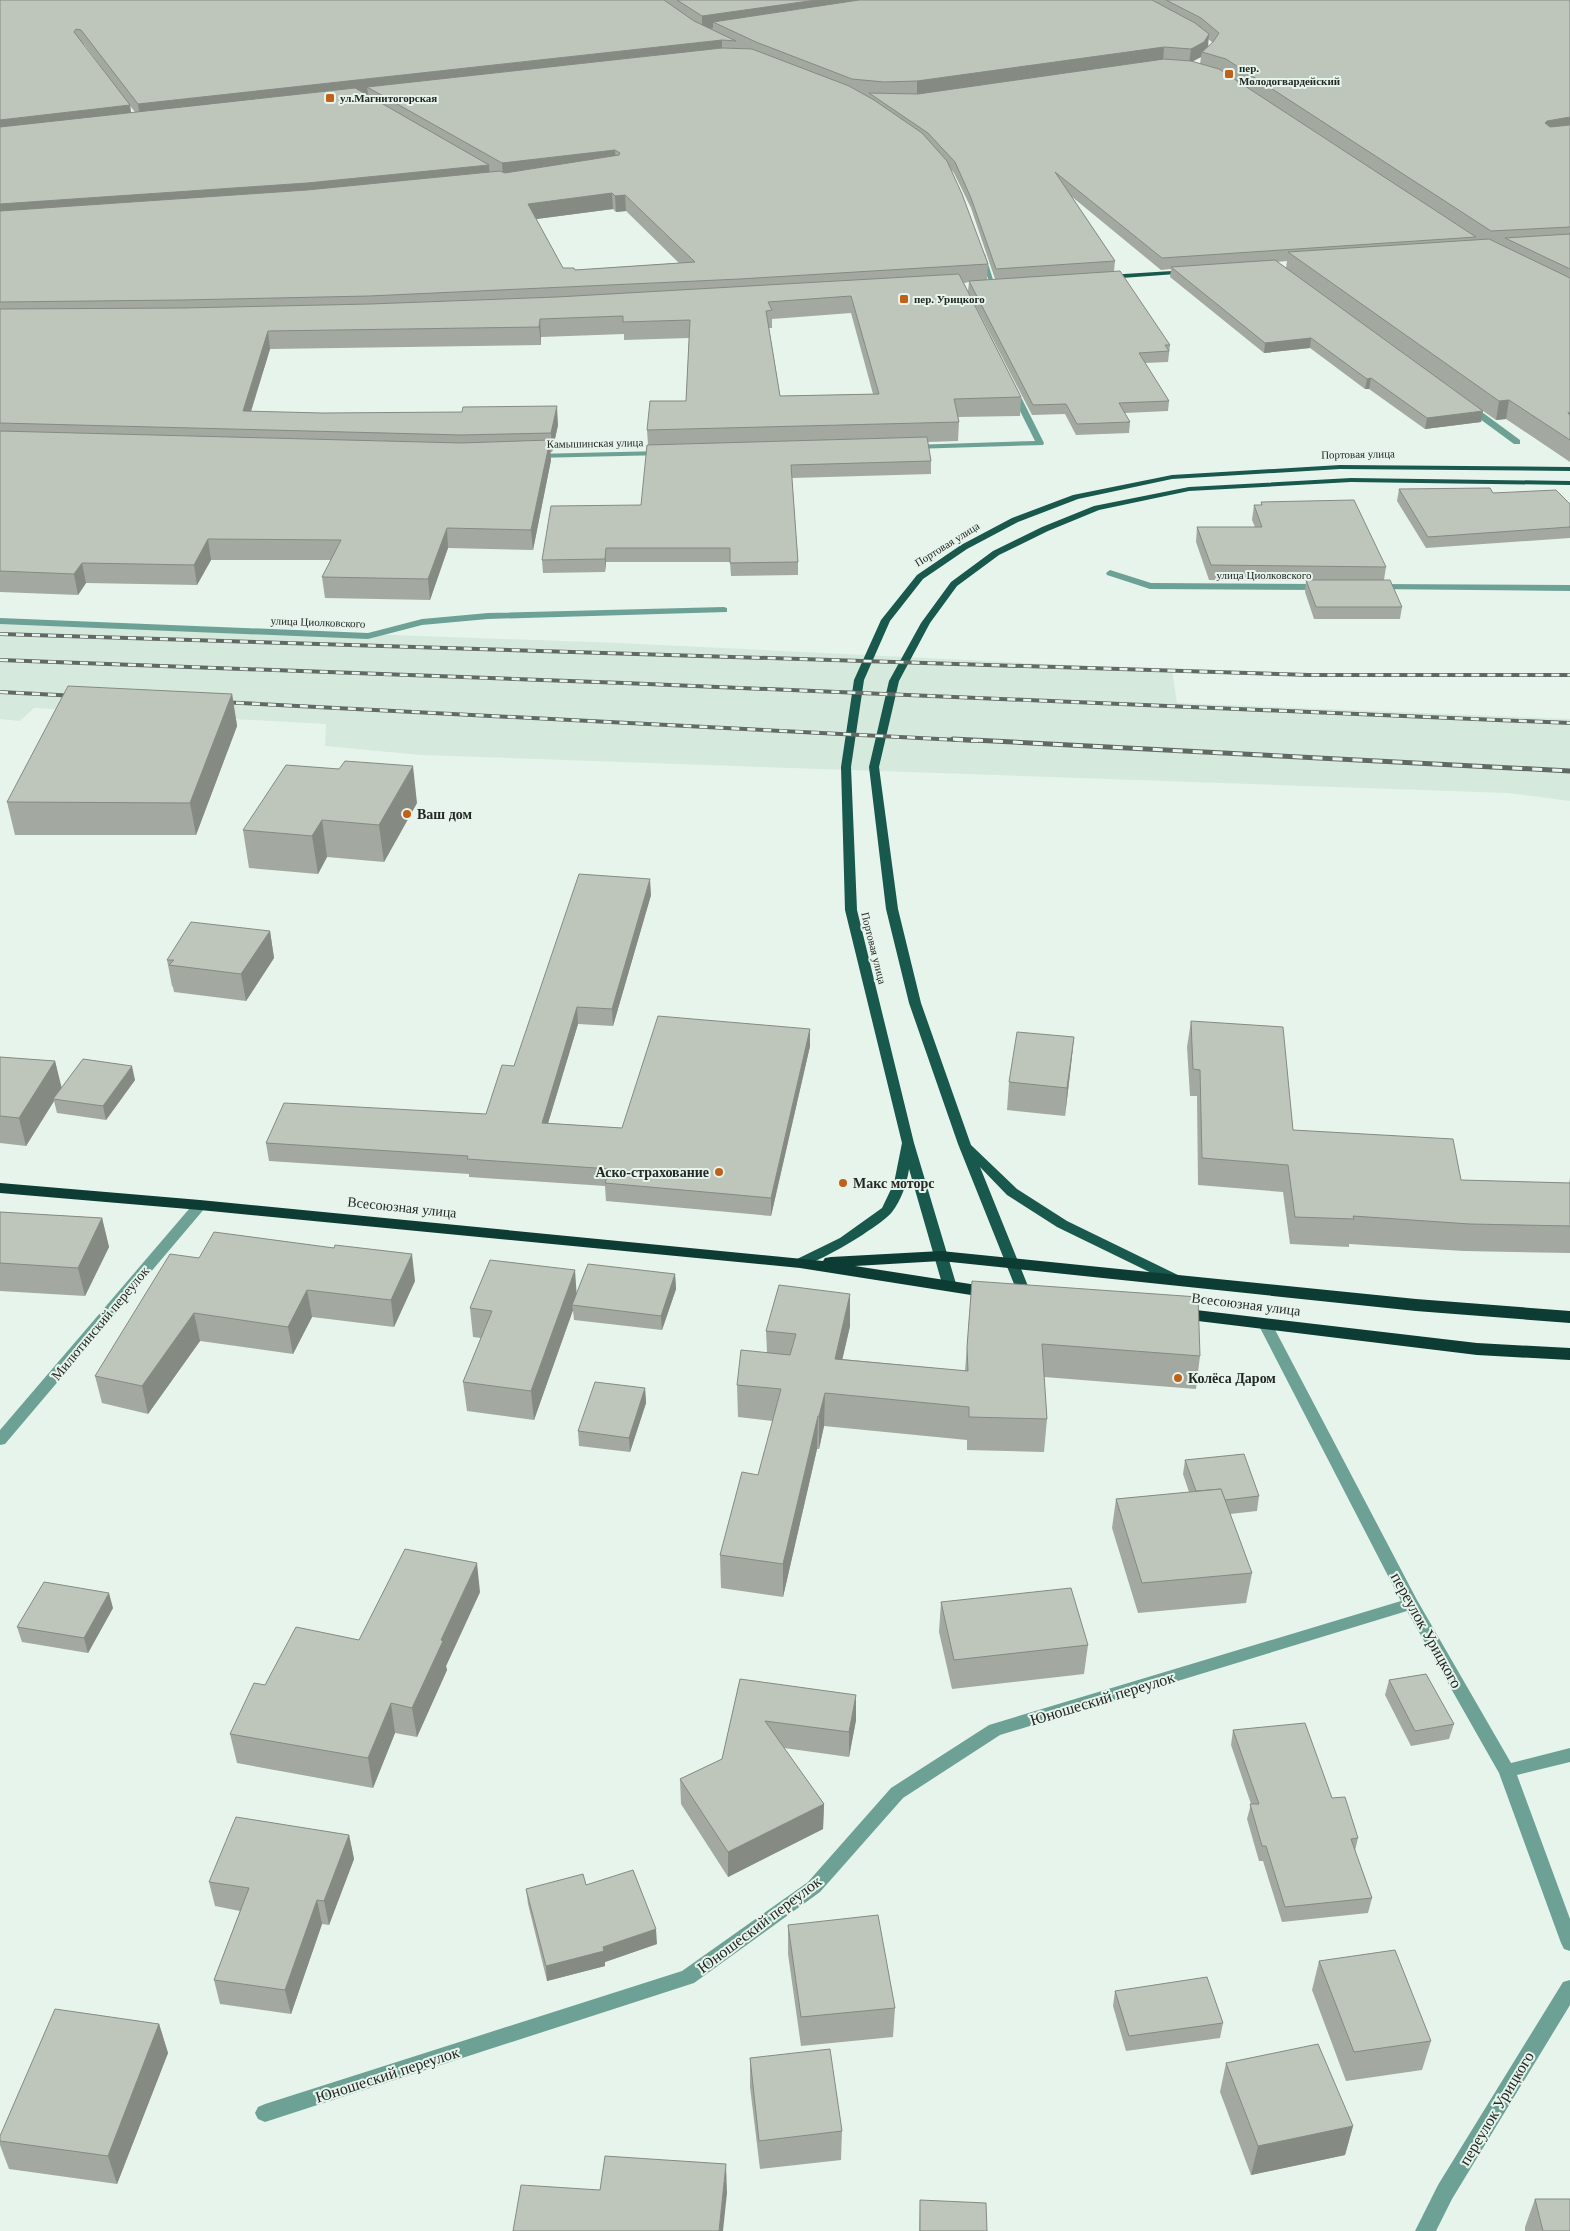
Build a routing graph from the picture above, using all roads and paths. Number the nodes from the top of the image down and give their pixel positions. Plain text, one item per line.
1 (978, 244) edge
2 (1198, 272) edge
3 (1100, 278) edge
4 (1002, 284) edge
5 (989, 285) joint
6 (1010, 382) edge
7 (1461, 401) edge
8 (1517, 442) dead end
9 (901, 447) edge
10 (672, 452) edge
11 (523, 456) edge
12 (1570, 469) edge
13 (1570, 483) edge
14 (1110, 573) dead end
15 (1336, 587) edge
16 (1365, 587) edge
17 (1570, 588) edge
18 (724, 610) dead end
19 (0, 620) edge
20 (908, 1143) junction
21 (964, 1144) junction
22 (0, 1188) edge
23 (200, 1205) junction
24 (941, 1256) junction
25 (800, 1263) junction
26 (1012, 1263) junction
27 (1177, 1280) junction
28 (950, 1287) junction
29 (1025, 1296) junction
30 (1044, 1298) edge
31 (1160, 1312) edge
32 (1570, 1317) edge
33 (1265, 1324) junction
34 (1570, 1354) edge
35 (0, 1440) edge
36 (1411, 1604) junction
37 (1570, 1755) edge
38 (1507, 1771) junction
39 (1570, 1943) edge
40 (1570, 1988) edge
41 (265, 2113) dead end
42 (1425, 2231) edge

1 - 5 street
2 - 3 main road
4 - 5 main road
6 - 9 street
7 - 8 street
10 - 11 street, Камышинская улица
12 - 20 main road, Портовая улица
13 - 21 main road, Портовая улица
14 - 15 street, улица Циолковского
16 - 17 street
18 - 19 street, улица Циолковского
20 - 24 main road, Портовая улица
20 - 25 main road
21 - 26 main road, Портовая улица
21 - 27 main road
22 - 23 highway, Всесоюзная улица
23 - 25 highway, Всесоюзная улица
23 - 35 street, Милютинский переулок
24 - 25 highway, Всесоюзная улица
24 - 26 highway, Всесоюзная улица
24 - 28 main road, Портовая улица
25 - 28 highway, Всесоюзная улица
26 - 27 highway, Всесоюзная улица
26 - 29 main road, Портовая улица
27 - 32 highway, Всесоюзная улица
28 - 29 highway, Всесоюзная улица
29 - 30 highway, Всесоюзная улица
31 - 33 highway, Всесоюзная улица
33 - 34 highway, Всесоюзная улица
33 - 36 street, переулок Урицкого
36 - 38 street, переулок Урицкого
36 - 41 street, Юношеский переулок
37 - 38 street
38 - 39 street, переулок Урицкого
40 - 42 street, переулок Урицкого

